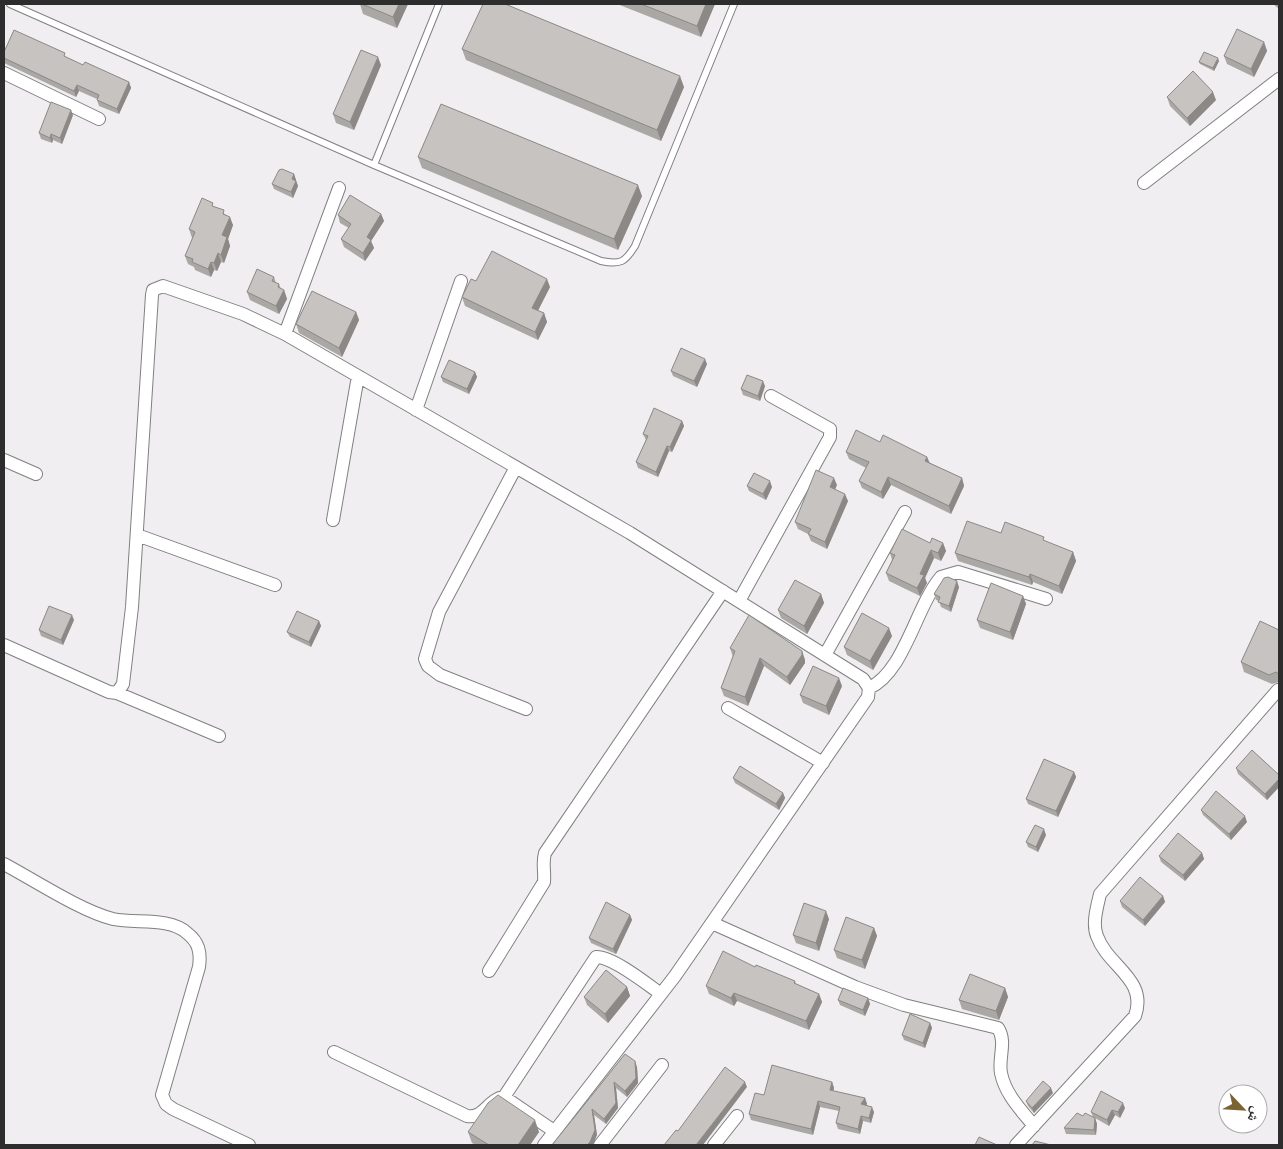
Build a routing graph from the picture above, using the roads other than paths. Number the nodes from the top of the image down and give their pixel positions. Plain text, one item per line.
1 (10, 4) edge
2 (439, 4) edge
3 (734, 4) edge
4 (4, 73) edge
5 (1279, 80) edge
6 (99, 119) dead end
7 (374, 165) junction
8 (1144, 183) dead end
9 (339, 188) dead end
10 (461, 281) dead end
11 (285, 334) junction
12 (358, 376) junction
13 (771, 396) dead end
14 (416, 410) junction
15 (4, 460) edge
16 (516, 467) junction
17 (36, 474) dead end
18 (905, 512) dead end
19 (333, 520) dead end
20 (137, 535) junction
21 (275, 585) dead end
22 (723, 591) junction
23 (1046, 599) dead end
24 (739, 601) junction
25 (4, 645) edge
26 (825, 655) junction
27 (869, 688) junction
28 (1278, 690) dead end
29 (117, 693) junction
30 (728, 708) dead end
31 (526, 709) dead end
32 (219, 736) dead end
33 (822, 763) junction
34 (4, 864) edge
35 (712, 923) junction
36 (489, 970) dead end
37 (662, 994) junction
38 (334, 1052) dead end
39 (662, 1065) dead end
40 (504, 1097) junction
41 (737, 1116) dead end
42 (1034, 1126) junction
43 (554, 1131) junction
44 (249, 1145) edge
45 (544, 1145) edge
46 (600, 1145) edge
47 (714, 1145) edge
48 (1016, 1145) edge

1 - 7 lane
2 - 7 lane
3 - 7 lane
4 - 6 street
5 - 8 street
9 - 11 street
10 - 14 street
11 - 12 street
11 - 20 street
12 - 14 street
12 - 19 street
13 - 24 street
14 - 16 street
15 - 17 street
16 - 22 street
16 - 31 street
18 - 26 street
20 - 21 street
20 - 29 street
22 - 24 street
22 - 36 street
23 - 27 street
24 - 26 street
25 - 29 street
26 - 27 street
27 - 33 street
28 - 42 street
29 - 32 street
30 - 33 street
33 - 35 street
34 - 44 street
35 - 37 street
35 - 42 street
37 - 40 street
37 - 43 street
38 - 40 street
39 - 46 street
40 - 43 street
41 - 47 street
42 - 48 street
43 - 45 street

